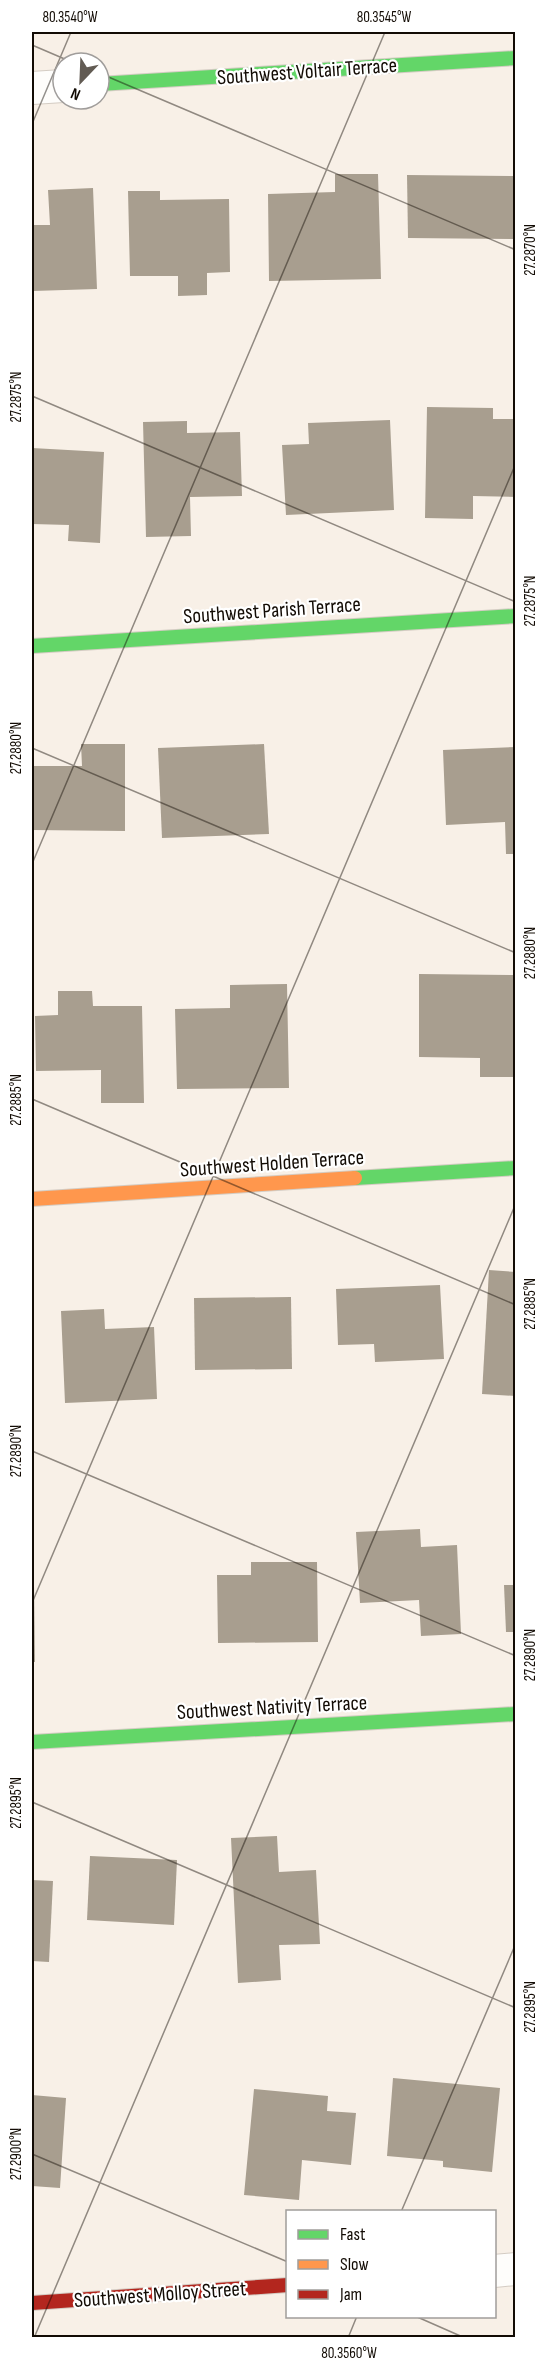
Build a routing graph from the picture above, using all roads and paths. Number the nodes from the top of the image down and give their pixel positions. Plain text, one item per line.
1 (516, 58) edge
2 (111, 83) edge
3 (51, 87) edge
4 (32, 88) edge
5 (516, 616) edge
6 (32, 646) edge
7 (516, 1168) edge
8 (32, 1199) edge
9 (516, 1714) edge
10 (32, 1742) edge
11 (516, 2269) edge
12 (496, 2271) edge
13 (286, 2285) edge
14 (32, 2303) edge

1 - 2 street, Southwest Voltair Terrace
3 - 4 street
5 - 6 street, Southwest Parish Terrace
7 - 8 street, Southwest Holden Terrace
9 - 10 street, Southwest Nativity Terrace
11 - 12 street
13 - 14 street, Southwest Molloy Street

